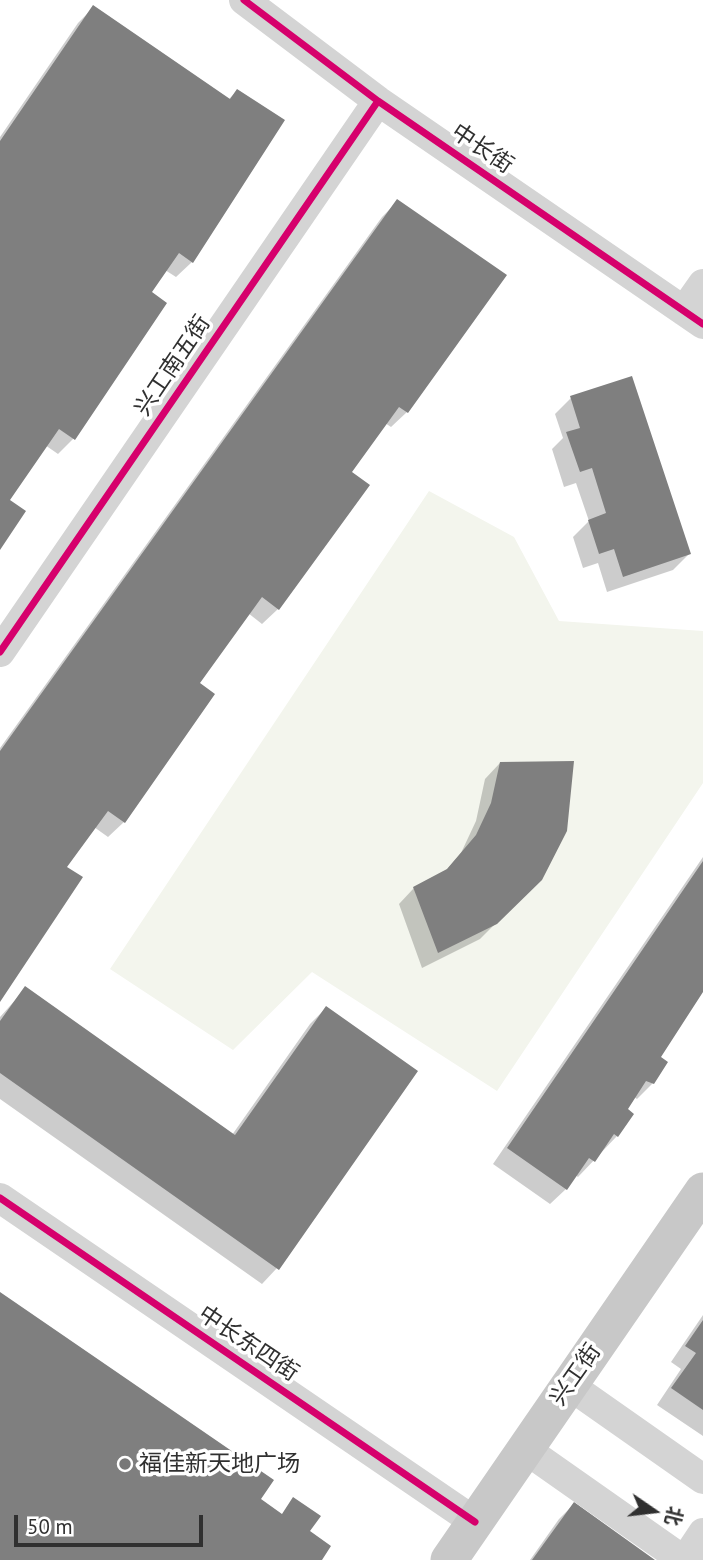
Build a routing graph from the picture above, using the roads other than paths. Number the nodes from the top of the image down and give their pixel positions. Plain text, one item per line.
1 (244, 0) edge
2 (378, 101) junction
3 (703, 284) edge
4 (694, 317) edge
5 (0, 652) edge
6 (703, 1191) edge
7 (0, 1198) edge
8 (569, 1385) junction
9 (525, 1449) junction
10 (703, 1479) edge
11 (475, 1522) junction
12 (703, 1533) edge
13 (449, 1560) edge
14 (684, 1560) edge

1 - 2 street, 中长街
2 - 4 street, 中长街
2 - 5 street, 兴工南五街
3 - 4 street
6 - 8 main road, 兴工街
7 - 11 street, 中长东四街
8 - 9 main road, 兴工街
8 - 10 street
9 - 11 main road, 兴工街
9 - 14 street
11 - 13 main road, 兴工街
12 - 14 street

